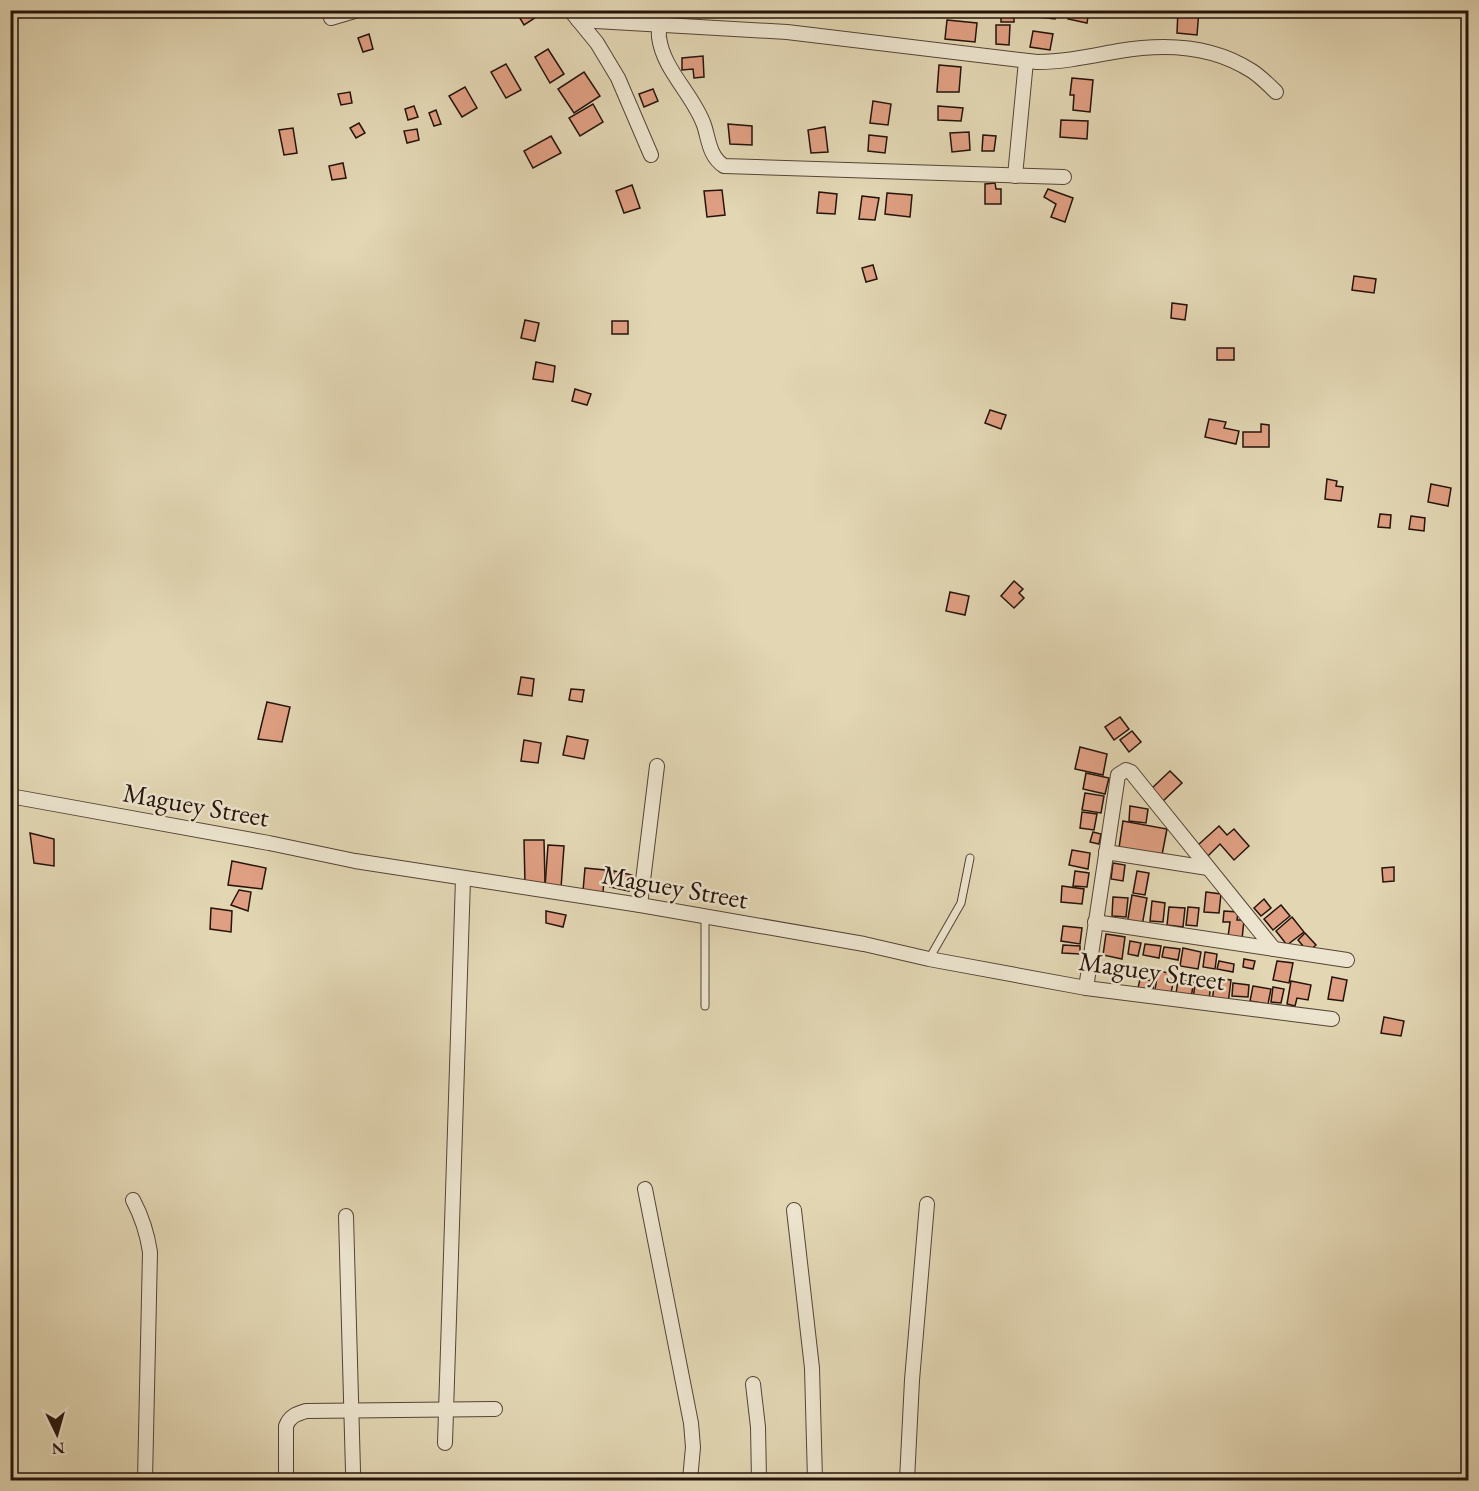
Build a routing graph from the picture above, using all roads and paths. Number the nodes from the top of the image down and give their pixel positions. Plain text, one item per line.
1 (358, 10) edge
2 (667, 10) edge
3 (574, 15) edge
4 (331, 18) dead end
5 (660, 23) junction
6 (1026, 61) junction
7 (1276, 92) dead end
8 (651, 154) dead end
9 (1016, 176) junction
10 (1064, 177) dead end
11 (657, 766) dead end
12 (10, 796) edge
13 (1106, 852) junction
14 (970, 858) dead end
15 (1208, 868) junction
16 (463, 879) junction
17 (640, 904) junction
18 (705, 916) junction
19 (1095, 922) junction
20 (1274, 949) junction
21 (930, 959) junction
22 (1347, 960) dead end
23 (1086, 988) junction
24 (705, 1006) dead end
25 (1332, 1019) dead end
26 (645, 1189) dead end
27 (133, 1200) dead end
28 (927, 1204) dead end
29 (794, 1210) dead end
30 (346, 1216) dead end
31 (753, 1384) dead end
32 (495, 1409) dead end
33 (446, 1410) junction
34 (351, 1411) junction
35 (444, 1443) dead end
36 (353, 1471) dead end
37 (145, 1480) edge
38 (286, 1480) edge
39 (690, 1480) edge
40 (759, 1480) edge
41 (815, 1480) edge
42 (907, 1480) edge

1 - 4 street
2 - 5 street
3 - 5 street
3 - 8 street
5 - 6 street
5 - 9 street
6 - 7 street
6 - 9 street
9 - 10 street
11 - 17 street
12 - 16 street, Maguey Street
13 - 15 street
13 - 15 street
13 - 19 street
14 - 21 lane
15 - 20 street
16 - 17 street, Maguey Street
16 - 33 street
17 - 18 street, Maguey Street
18 - 21 street, Maguey Street
18 - 24 lane
19 - 20 street
19 - 23 street
20 - 22 street
21 - 23 street, Maguey Street
23 - 25 street, Maguey Street
26 - 39 street
27 - 37 street
28 - 42 street
29 - 41 street
30 - 34 street
31 - 40 street
32 - 33 street
33 - 34 street
33 - 35 street
34 - 36 street
34 - 38 street

